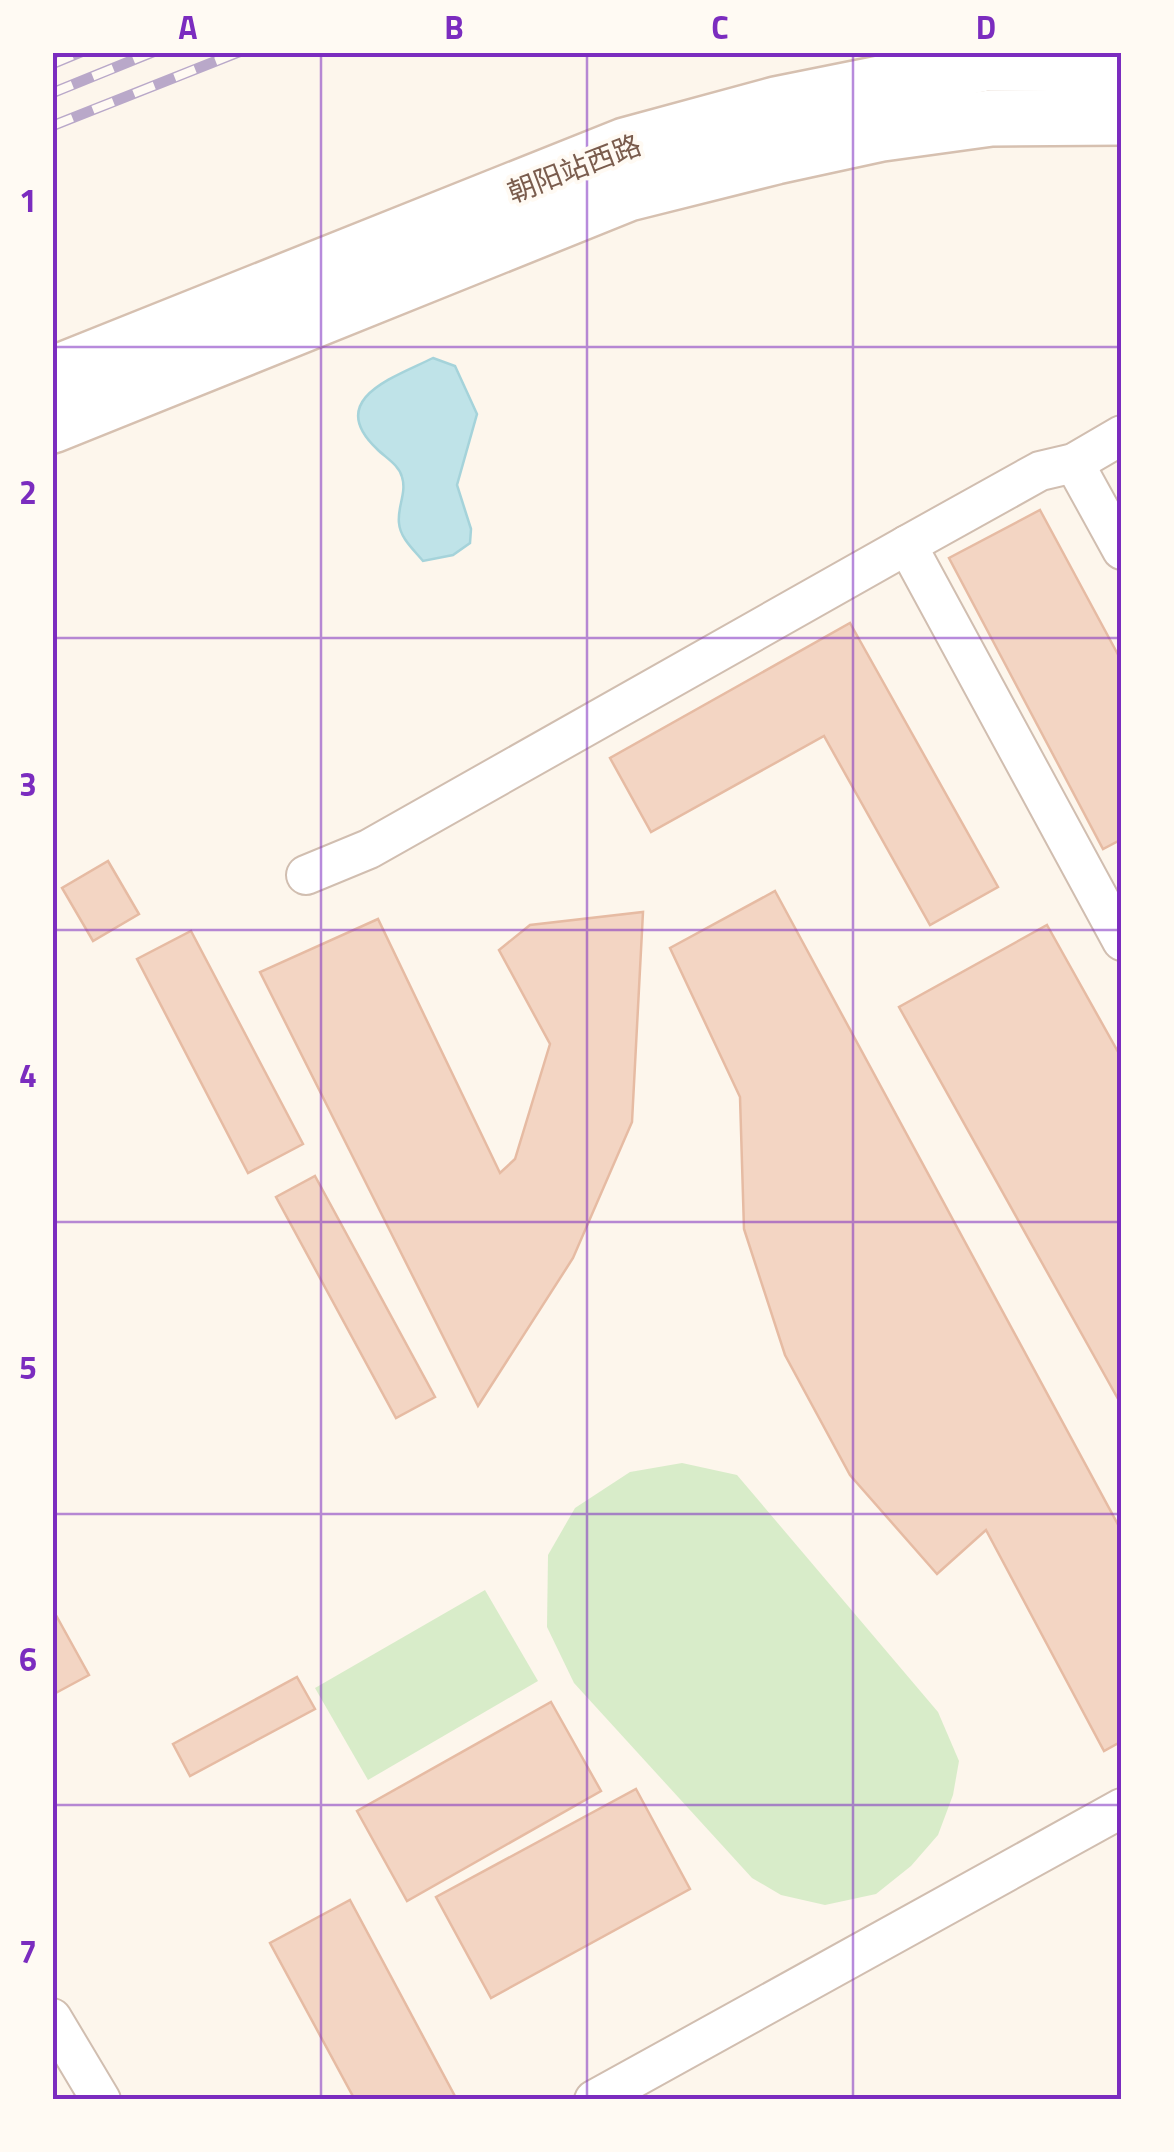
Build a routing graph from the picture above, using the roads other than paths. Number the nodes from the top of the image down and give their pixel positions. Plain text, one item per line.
1 (1122, 62) edge
2 (1122, 117) edge
3 (52, 375) edge
4 (52, 425) edge
5 (1122, 435) edge
6 (1074, 463) junction
7 (906, 544) junction
8 (1122, 550) edge
9 (306, 874) dead end
10 (1122, 941) edge
11 (1122, 1808) edge
12 (52, 2018) edge
13 (102, 2100) edge
14 (594, 2100) edge

1 - 3 main road, 朝阳站西路
2 - 4 main road, 朝阳站西路
5 - 6 street
6 - 7 street
6 - 8 street
7 - 9 street
7 - 10 street
11 - 14 street
12 - 13 street

